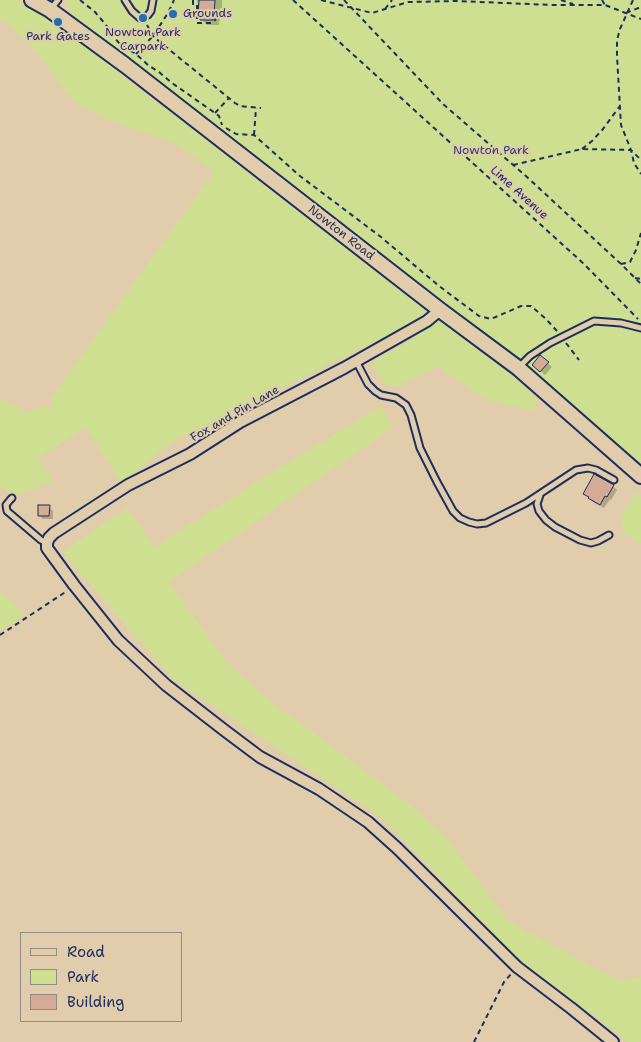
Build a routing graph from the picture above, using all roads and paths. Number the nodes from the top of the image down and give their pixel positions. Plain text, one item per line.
1 (32, 0) edge
2 (80, 0) edge
3 (126, 0) edge
4 (153, 0) edge
5 (174, 0) edge
6 (189, 0) edge
7 (193, 0) edge
8 (293, 0) edge
9 (321, 0) edge
10 (344, 0) edge
11 (392, 0) edge
12 (561, 0) edge
13 (602, 0) edge
14 (633, 0) edge
15 (54, 5) edge
16 (575, 5) junction
17 (605, 5) junction
18 (641, 7) edge
19 (354, 8) junction
20 (385, 9) junction
21 (626, 13) junction
22 (143, 18) junction
23 (216, 19) dead end
24 (641, 20) edge
25 (153, 36) junction
26 (136, 54) junction
27 (229, 98) junction
28 (620, 106) junction
29 (256, 107) junction
30 (261, 108) dead end
31 (215, 113) junction
32 (254, 135) junction
33 (582, 149) junction
34 (631, 150) junction
35 (641, 160) edge
36 (513, 165) junction
37 (641, 174) edge
38 (641, 233) edge
39 (621, 264) junction
40 (635, 278) junction
41 (641, 279) edge
42 (641, 284) edge
43 (440, 310) junction
44 (641, 323) edge
45 (641, 328) edge
46 (562, 338) junction
47 (579, 360) dead end
48 (356, 361) junction
49 (518, 368) junction
50 (641, 476) edge
51 (614, 480) dead end
52 (540, 494) junction
53 (12, 498) dead end
54 (526, 503) junction
55 (538, 510) junction
56 (609, 535) dead end
57 (47, 543) junction
58 (72, 583) junction
59 (0, 635) edge
60 (517, 967) junction
61 (474, 1042) edge
62 (613, 1042) edge

1 - 15 street, Nowton Road
2 - 26 path
3 - 22 lane
4 - 22 lane
5 - 25 path
6 - 7 path
7 - 23 path
8 - 44 path, Lime Avenue
9 - 19 path
10 - 19 path
11 - 20 path
12 - 16 path
13 - 17 path
14 - 21 path
15 - 43 street, Nowton Road
16 - 17 path
16 - 20 path
17 - 21 path
18 - 21 path
19 - 20 path
19 - 36 path
21 - 24 path
21 - 28 path
22 - 25 path
25 - 26 path
25 - 27 path
26 - 31 path
27 - 29 path
27 - 31 path
28 - 33 path
28 - 34 path
29 - 30 path
29 - 32 path
31 - 32 path
32 - 46 path
33 - 34 path
33 - 36 path
34 - 35 path
34 - 37 path
36 - 39 path
38 - 39 path
39 - 40 path
40 - 41 path
40 - 42 path
43 - 48 street, Fox and Pin Lane
43 - 49 street, Nowton Road
45 - 46 lane
46 - 47 path
46 - 49 lane
48 - 54 lane
48 - 57 street, Fox and Pin Lane
49 - 50 street, Nowton Road
51 - 52 lane
52 - 54 lane
52 - 55 lane
53 - 57 lane
54 - 55 lane
55 - 56 lane
57 - 58 street
58 - 59 path
58 - 60 street
60 - 61 path
60 - 62 street

